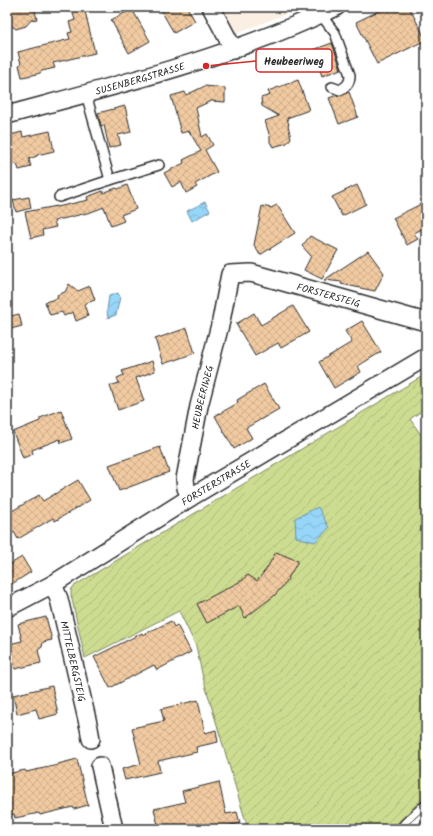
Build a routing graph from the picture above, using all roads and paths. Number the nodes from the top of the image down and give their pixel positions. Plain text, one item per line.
1 (211, 7) edge
2 (336, 7) edge
3 (321, 14) junction
4 (233, 50) junction
5 (332, 87) dead end
6 (86, 94) junction
7 (7, 115) edge
8 (159, 165) dead end
9 (110, 180) junction
10 (59, 197) dead end
11 (230, 274) joint
12 (426, 322) edge
13 (426, 357) edge
14 (191, 497) junction
15 (53, 584) junction
16 (7, 608) edge
17 (90, 739) dead end
18 (100, 766) dead end
19 (426, 813) edge
20 (114, 829) edge
21 (409, 829) edge

1 - 4 street
2 - 3 street, SUSENBERGSTRASSE
3 - 4 street, SUSENBERGSTRASSE
3 - 5 lane
4 - 6 street, SUSENBERGSTRASSE
6 - 7 street, SUSENBERGSTRASSE
6 - 9 lane
8 - 9 lane
9 - 10 lane
11 - 12 street, FORSTERSTEIG
11 - 14 street, HEUBEERIWEG
13 - 14 street, FORSTERSTRASSE
14 - 15 street, FORSTERSTRASSE
15 - 16 street, FORSTERSTRASSE
15 - 17 street, MITTELBERGSTEIG
18 - 20 street
19 - 21 street

